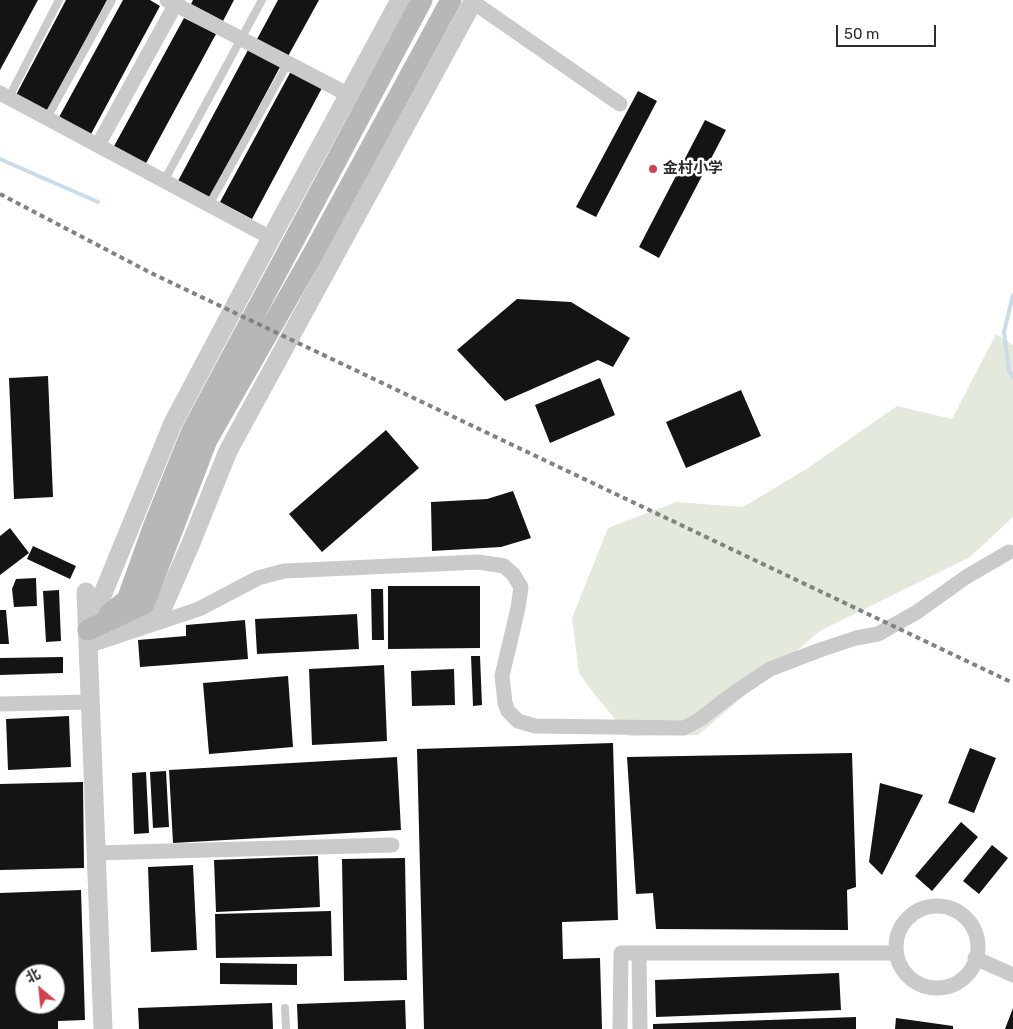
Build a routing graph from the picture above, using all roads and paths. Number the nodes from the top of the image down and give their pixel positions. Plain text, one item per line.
1 (59, 0) edge
2 (112, 0) edge
3 (262, 0) edge
4 (400, 0) edge
5 (422, 0) edge
6 (451, 0) edge
7 (174, 1) edge
8 (474, 1) edge
9 (241, 39) junction
10 (288, 63) junction
11 (4, 95) edge
12 (349, 95) junction
13 (620, 104) dead end
14 (47, 118) junction
15 (98, 145) junction
16 (164, 181) junction
17 (209, 205) junction
18 (271, 238) junction
19 (1009, 552) dead end
20 (86, 592) dead end
21 (88, 638) junction
22 (90, 702) junction
23 (0, 704) edge
24 (392, 845) dead end
25 (96, 854) junction
26 (896, 952) junction
27 (639, 953) junction
28 (975, 958) junction
29 (1013, 975) edge
30 (285, 1008) dead end
31 (103, 1029) edge
32 (286, 1029) edge
33 (620, 1029) edge
34 (640, 1029) edge

1 - 11 lane
2 - 14 lane
3 - 9 lane
4 - 12 street
5 - 21 main road
6 - 21 main road
7 - 9 street
7 - 15 street
8 - 13 street
8 - 21 street
9 - 10 street
9 - 16 lane
10 - 12 street
10 - 17 lane
11 - 14 street
12 - 18 street
14 - 15 street
15 - 16 street
16 - 17 street
17 - 18 street
18 - 21 street
19 - 21 street
20 - 21 street
21 - 22 street
22 - 23 street
22 - 25 street
24 - 25 street
25 - 31 street
26 - 27 street
26 - 28 street
26 - 28 street
27 - 33 street
27 - 34 street
28 - 29 street
30 - 32 lane

